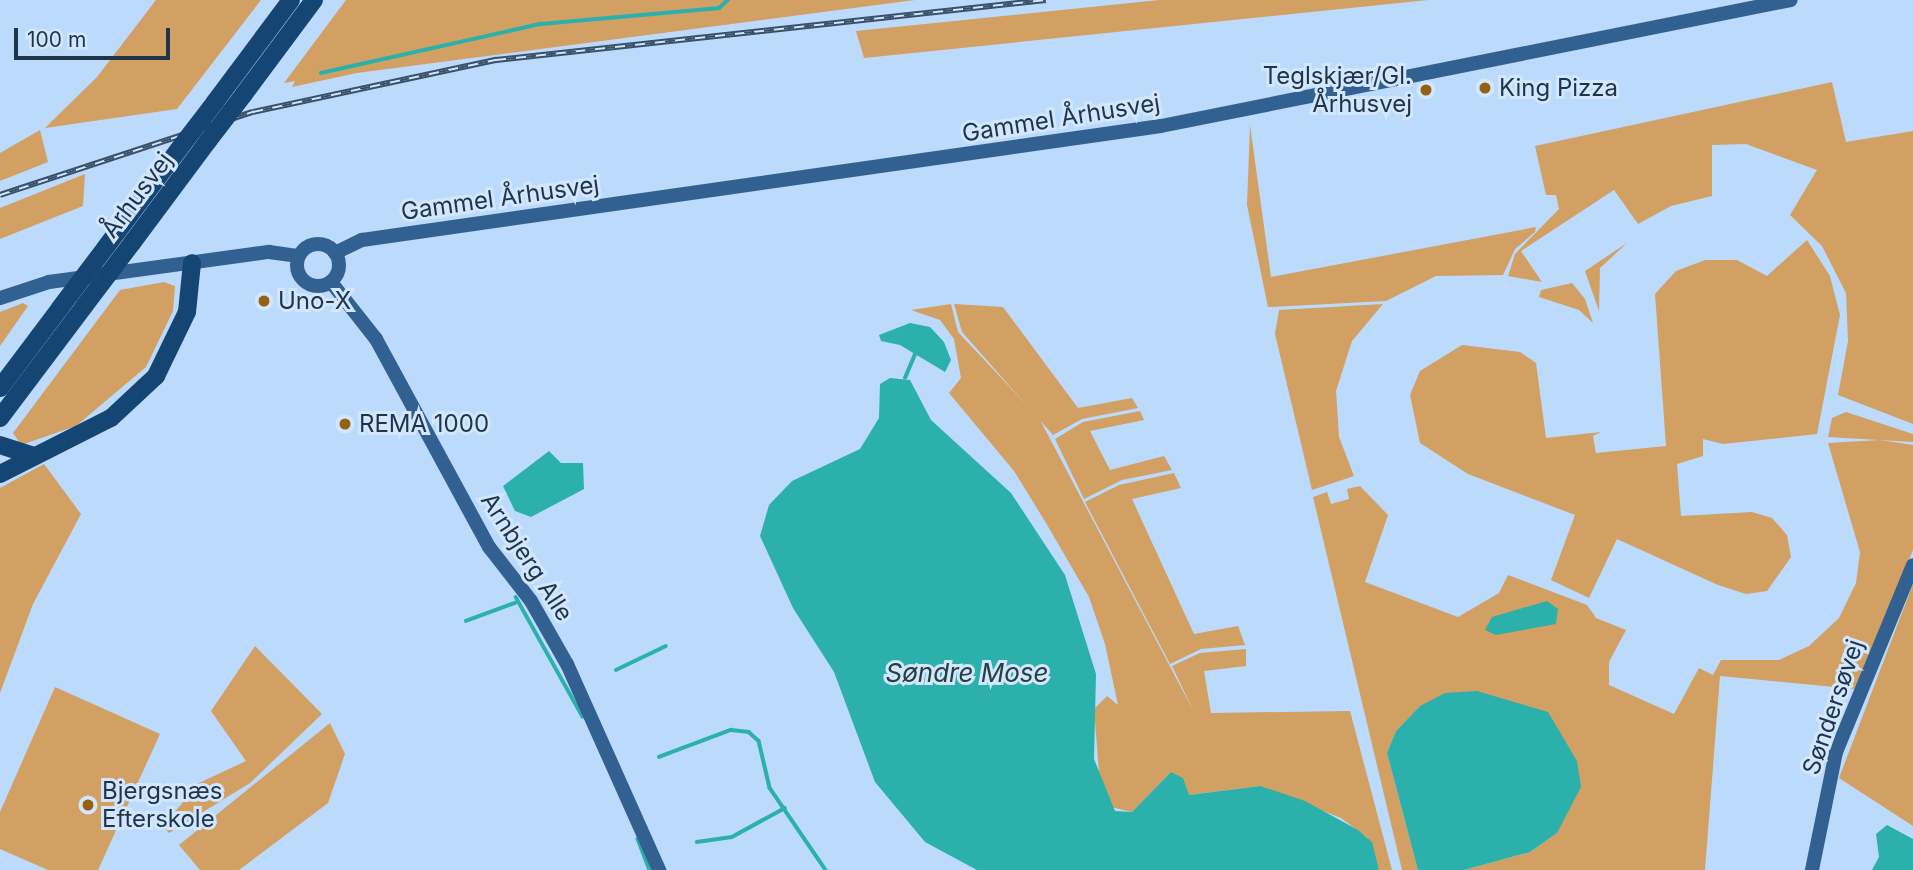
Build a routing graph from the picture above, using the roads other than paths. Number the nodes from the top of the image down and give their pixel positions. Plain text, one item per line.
1 (291, 0) edge
2 (314, 0) edge
3 (1791, 0) edge
4 (335, 253) junction
5 (299, 256) junction
6 (192, 263) junction
7 (331, 282) junction
8 (0, 298) edge
9 (0, 388) edge
10 (0, 418) edge
11 (0, 446) edge
12 (37, 456) junction
13 (0, 474) edge
14 (1913, 565) edge
15 (659, 870) edge
16 (1812, 870) edge

1 - 9 main road, Århusvej, bridge
2 - 10 main road, Århusvej, bridge
3 - 4 street, Gammel Århusvej
4 - 5 street
4 - 7 street
5 - 6 street
5 - 7 street
6 - 8 street
6 - 12 main road
7 - 15 street, Arnbjerg Alle
11 - 12 main road
12 - 13 main road
14 - 16 street, Søndersøvej

